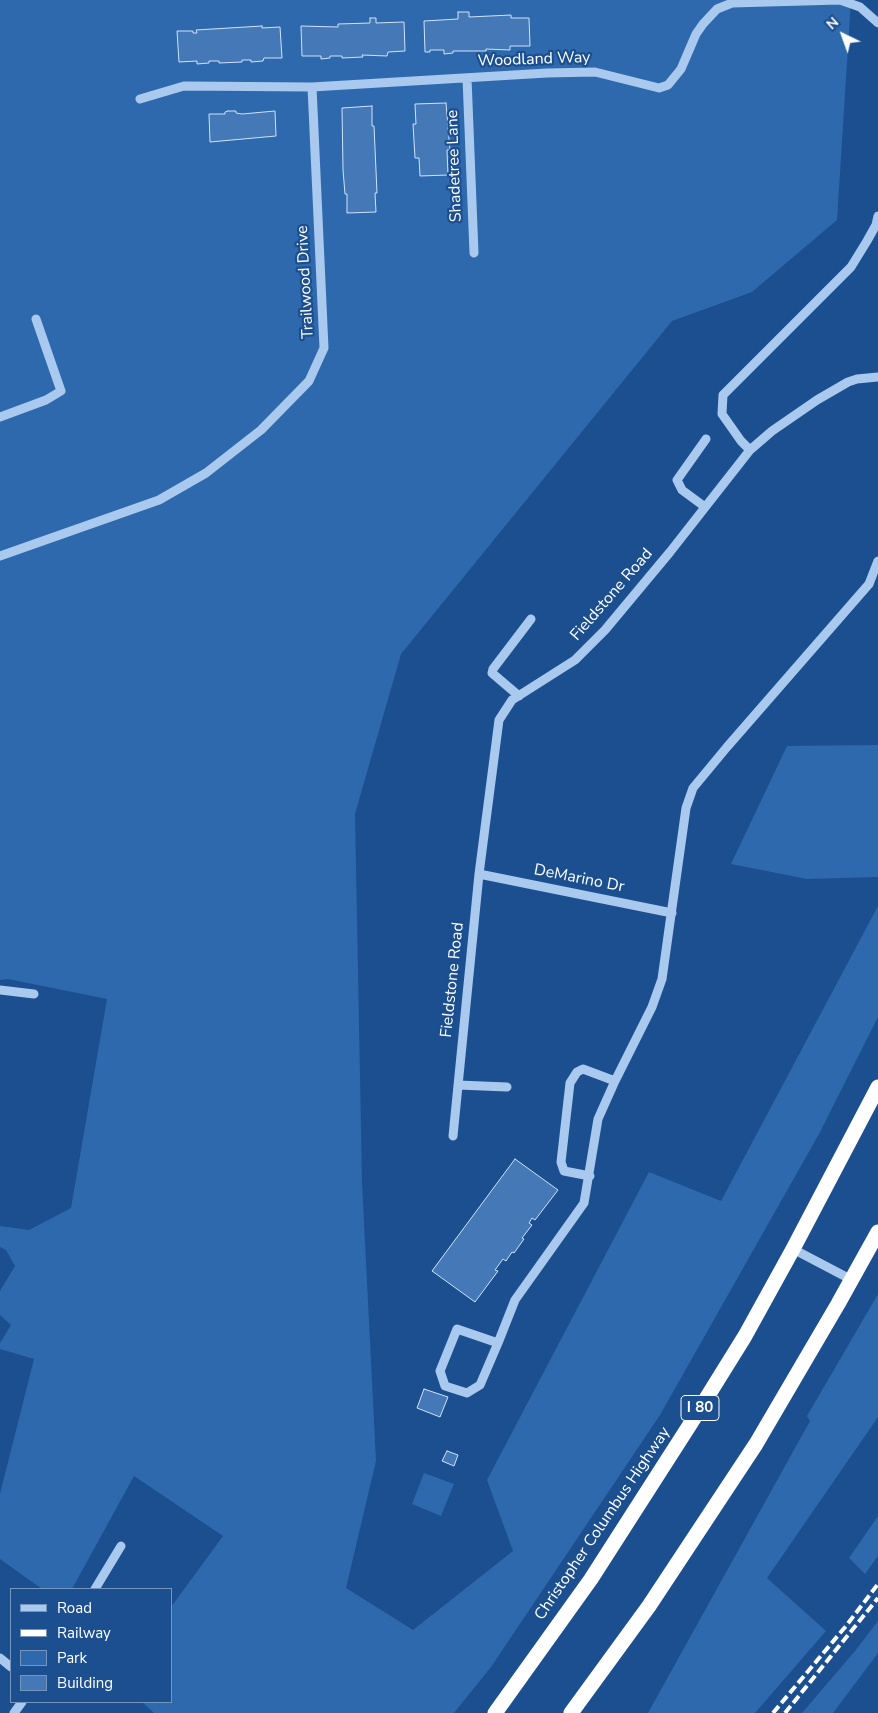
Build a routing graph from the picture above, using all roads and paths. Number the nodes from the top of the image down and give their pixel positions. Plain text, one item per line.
1 (878, 23) edge
2 (466, 78) junction
3 (312, 87) junction
4 (140, 99) dead end
5 (878, 216) edge
6 (474, 253) dead end
7 (36, 319) dead end
8 (878, 377) edge
9 (0, 417) edge
10 (706, 440) dead end
11 (750, 450) junction
12 (705, 507) junction
13 (0, 556) edge
14 (878, 561) edge
15 (531, 619) dead end
16 (519, 696) junction
17 (479, 874) junction
18 (672, 913) junction
19 (0, 990) edge
20 (34, 994) dead end
21 (614, 1081) junction
22 (458, 1085) junction
23 (507, 1087) dead end
24 (878, 1087) edge
25 (453, 1136) dead end
26 (590, 1176) junction
27 (878, 1232) edge
28 (793, 1249) junction
29 (852, 1280) junction
30 (498, 1343) junction
31 (122, 1546) dead end
32 (96, 1588) edge
33 (0, 1658) edge
34 (10, 1666) edge
35 (494, 1713) edge
36 (571, 1713) edge

1 - 2 street, Woodland Way
2 - 3 street, Woodland Way
2 - 6 street, Shadetree Lane
3 - 4 street, Woodland Way
3 - 13 street, Trailwood Drive
5 - 11 street
7 - 9 street
8 - 11 street, Fieldstone Road
10 - 12 street
11 - 12 street, Fieldstone Road
12 - 16 street, Fieldstone Road
14 - 18 street
15 - 16 street
16 - 17 street, Fieldstone Road
17 - 18 street, DeMarino Dr
17 - 22 street, Fieldstone Road
18 - 21 street
19 - 20 street
21 - 26 street
21 - 26 street
22 - 23 street
22 - 25 street, Fieldstone Road
24 - 28 highway, Christopher Columbus Highway / I 80
26 - 30 street
27 - 29 highway
28 - 29 street
28 - 35 highway, Christopher Columbus Highway / I 80
29 - 36 highway
30 - 30 street
31 - 32 street
33 - 34 street

